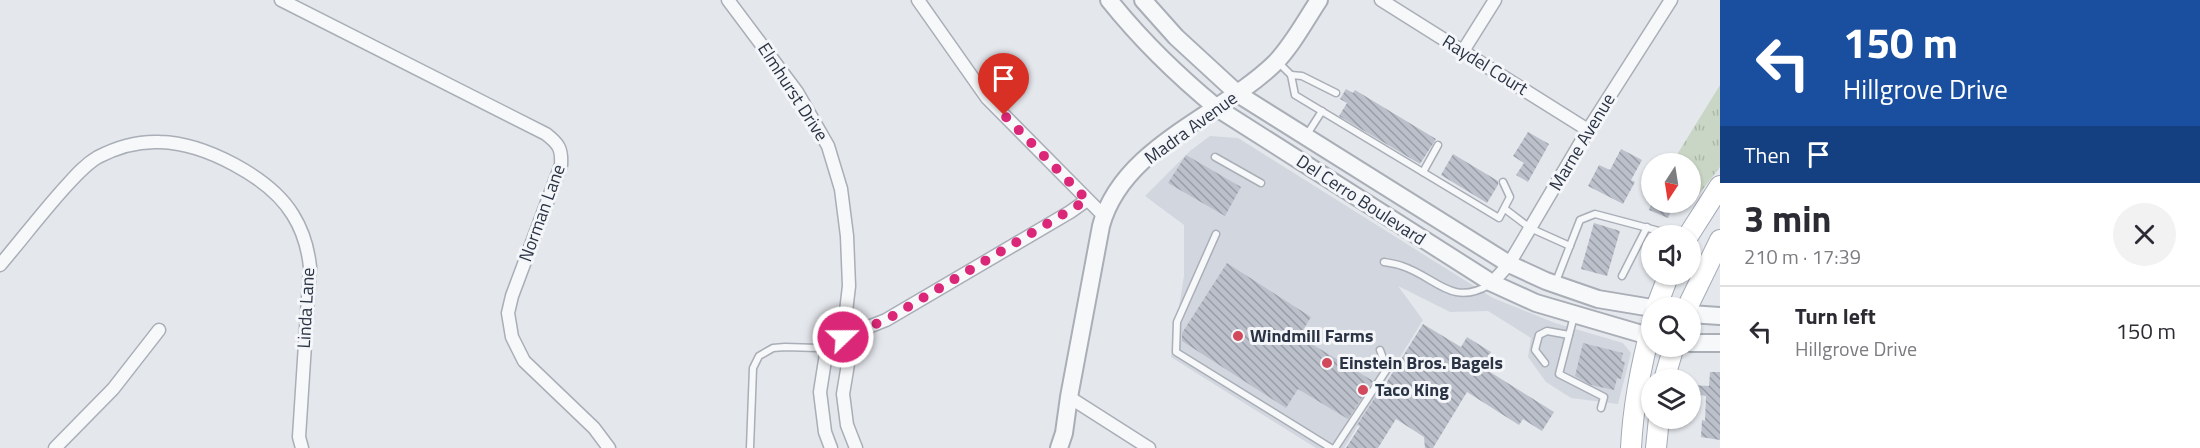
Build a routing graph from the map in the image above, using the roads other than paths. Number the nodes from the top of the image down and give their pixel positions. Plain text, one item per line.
1 (281, 0) edge
2 (728, 0) edge
3 (918, 0) edge
4 (1109, 0) edge
5 (1143, 0) edge
6 (1319, 0) edge
7 (1381, 0) edge
8 (1495, 0) edge
9 (1671, 0) edge
10 (1463, 51) junction
11 (1277, 62) junction
12 (1291, 75) junction
13 (1336, 93) dead end
14 (1238, 94) junction
15 (1217, 108) junction
16 (1322, 111) junction
17 (1588, 130) junction
18 (1305, 137) junction
19 (1438, 145) dead end
20 (1215, 157) dead end
21 (1423, 172) junction
22 (1503, 182) dead end
23 (1261, 183) dead end
24 (1720, 186) edge
25 (1087, 200) junction
26 (1505, 209) junction
27 (1104, 216) junction
28 (1695, 225) edge
29 (1641, 226) edge
30 (1530, 228) junction
31 (1216, 234) dead end
32 (1641, 239) edge
33 (1720, 240) edge
34 (1570, 246) junction
35 (1384, 262) dead end
36 (1509, 264) junction
37 (0, 265) edge
38 (1622, 276) dead end
39 (1492, 283) junction
40 (1554, 284) junction
41 (1692, 297) edge
42 (1641, 306) edge
43 (1574, 315) junction
44 (1701, 315) edge
45 (1720, 316) edge
46 (159, 330) dead end
47 (1641, 330) edge
48 (1569, 335) junction
49 (843, 337) junction
50 (1701, 343) edge
51 (1720, 343) edge
52 (1380, 350) dead end
53 (826, 354) junction
54 (1645, 357) edge
55 (849, 358) junction
56 (1545, 363) dead end
57 (1552, 369) dead end
58 (1559, 374) junction
59 (1069, 397) junction
60 (1602, 408) dead end
61 (1658, 429) edge
62 (55, 448) edge
63 (302, 448) edge
64 (609, 448) edge
65 (750, 448) edge
66 (831, 448) edge
67 (856, 448) edge
68 (1059, 448) edge
69 (1149, 448) edge
70 (1333, 448) edge
71 (1631, 448) edge
72 (1656, 448) edge

1 - 64 street, Norman Lane
2 - 49 street, Elmhurst Drive
3 - 25 street
4 - 15 street, Del Cerro Boulevard
5 - 14 street, Del Cerro Boulevard
6 - 11 street, Madra Avenue
7 - 10 street, Raydel Court
8 - 10 street
9 - 17 street, Marne Avenue
10 - 17 street, Raydel Court
11 - 12 lane
11 - 14 street, Madra Avenue
12 - 13 lane
12 - 16 lane
14 - 15 street, Madra Avenue
14 - 18 street, Del Cerro Boulevard
15 - 27 street, Madra Avenue
15 - 39 street, Del Cerro Boulevard
16 - 18 lane
16 - 21 lane
17 - 30 street, Marne Avenue
18 - 36 street, Del Cerro Boulevard
19 - 21 lane
20 - 23 lane
21 - 26 lane
22 - 26 lane
24 - 28 main road
25 - 27 street
25 - 49 street
26 - 30 lane
27 - 59 street, Madra Avenue
29 - 34 lane
30 - 34 lane
30 - 36 street, Marne Avenue
31 - 70 lane
32 - 38 lane
33 - 41 main road
34 - 40 lane
35 - 39 lane
36 - 39 street, Marne Avenue
36 - 40 street, Del Cerro Boulevard
37 - 63 street, Linda Lane
39 - 43 street, Del Cerro Boulevard
40 - 42 street, Del Cerro Boulevard
43 - 47 street, Del Cerro Boulevard
43 - 48 lane
44 - 45 street
46 - 62 street
48 - 56 lane
48 - 58 lane
49 - 53 street
49 - 55 street, Elmhurst Drive
50 - 51 street
52 - 70 lane
53 - 55 lane
53 - 65 lane
53 - 66 street
54 - 71 main road
55 - 67 street, Elmhurst Drive
57 - 58 lane
58 - 60 lane
59 - 68 street, Madra Avenue
59 - 69 street
61 - 72 main road

